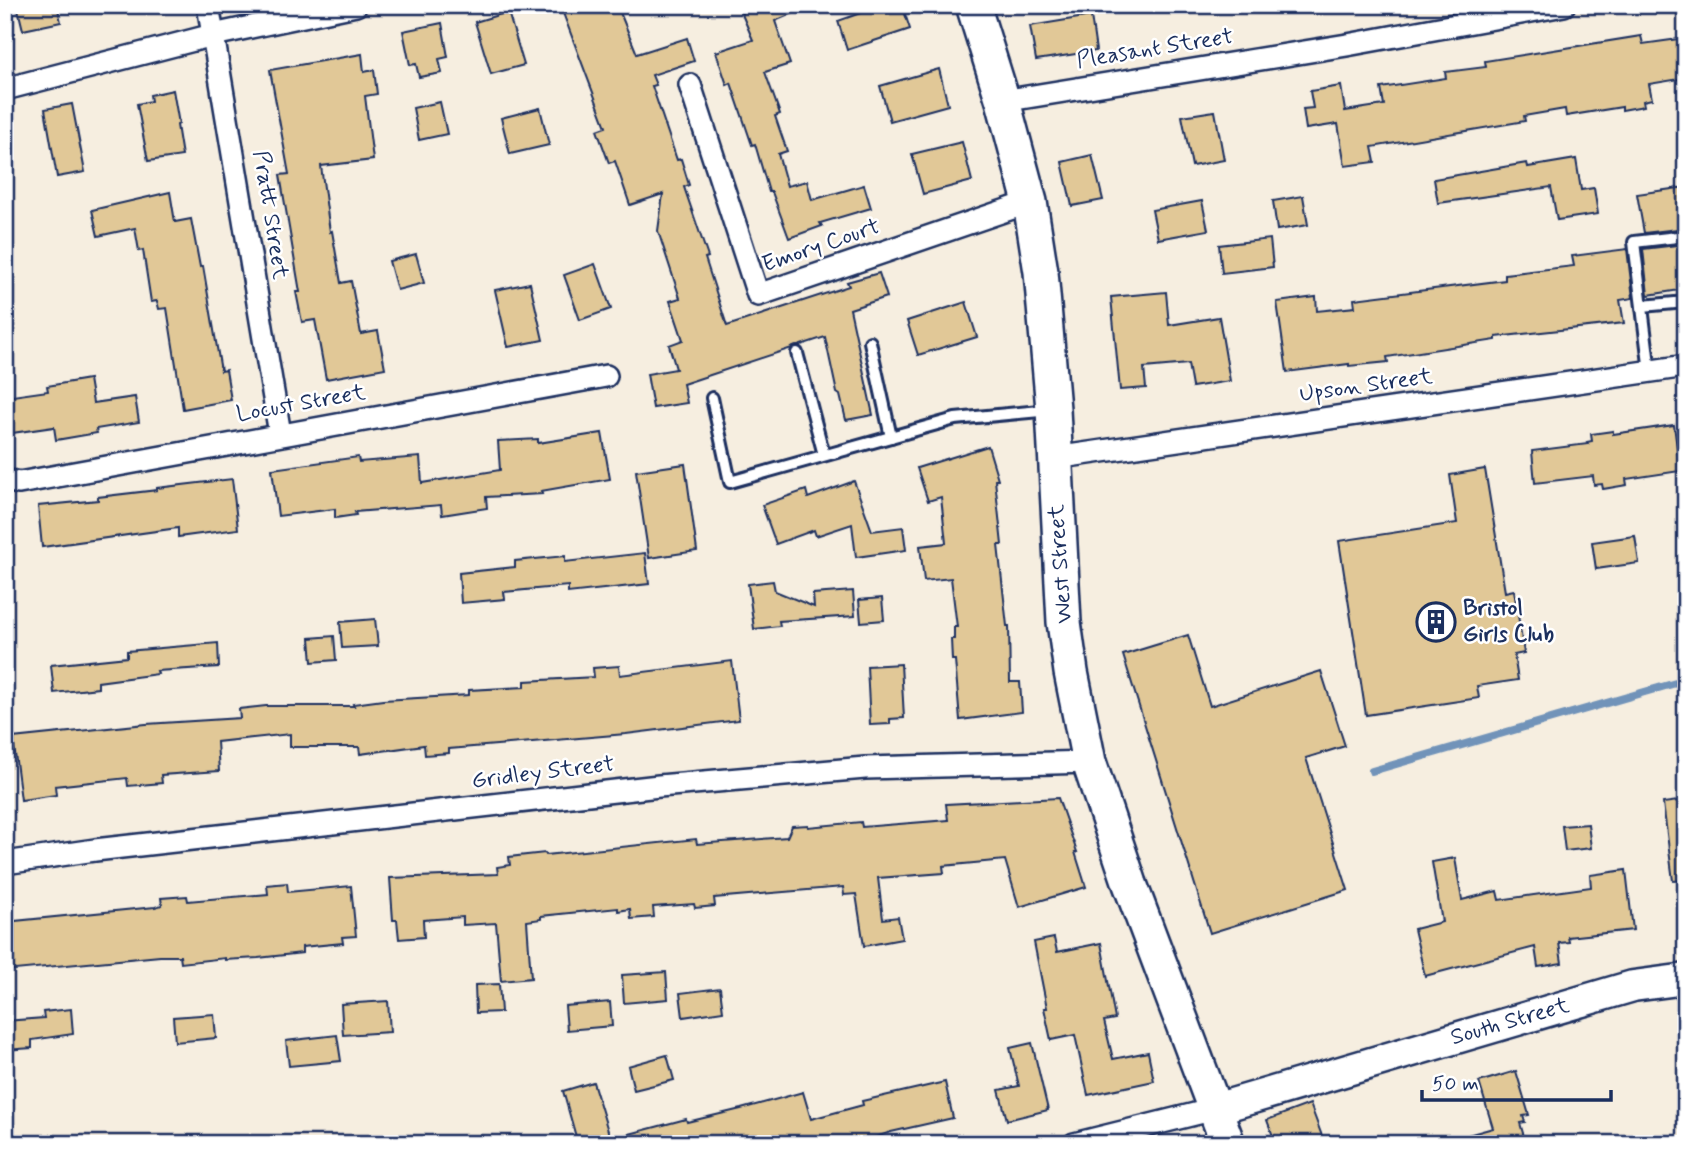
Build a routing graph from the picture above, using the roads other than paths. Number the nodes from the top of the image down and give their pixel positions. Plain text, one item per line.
1 (208, 5) edge
2 (356, 5) edge
3 (973, 5) edge
4 (1564, 5) edge
5 (214, 35) junction
6 (690, 85) dead end
7 (5, 89) edge
8 (1003, 100) junction
9 (1030, 202) junction
10 (1686, 236) edge
11 (1686, 302) edge
12 (1642, 306) junction
13 (870, 342) dead end
14 (797, 353) dead end
15 (1686, 366) edge
16 (1650, 372) junction
17 (606, 376) dead end
18 (712, 398) dead end
19 (1054, 409) junction
20 (280, 434) junction
21 (891, 437) junction
22 (824, 456) junction
23 (1055, 458) junction
24 (5, 480) edge
25 (1089, 762) junction
26 (5, 863) edge
27 (1686, 979) edge
28 (1215, 1109) junction
29 (1074, 1144) edge
30 (1228, 1144) edge

1 - 5 street, Pratt Street
2 - 5 street
3 - 8 main road, West Street
4 - 8 street, Pleasant Street
5 - 7 street
5 - 20 street, Pratt Street
6 - 9 street, Emory Court
8 - 9 main road, West Street
9 - 19 main road, West Street
10 - 12 lane
11 - 12 lane
12 - 16 lane
13 - 21 lane
14 - 22 lane
15 - 16 street, Upson Street
16 - 23 street, Upson Street
17 - 20 street, Locust Street
18 - 22 lane
19 - 21 lane
19 - 23 main road, West Street
20 - 24 street, Locust Street
21 - 22 lane
23 - 25 main road, West Street
25 - 26 street, Gridley Street
25 - 28 main road, West Street
27 - 28 main road, South Street
28 - 29 street
28 - 30 main road, West Street

